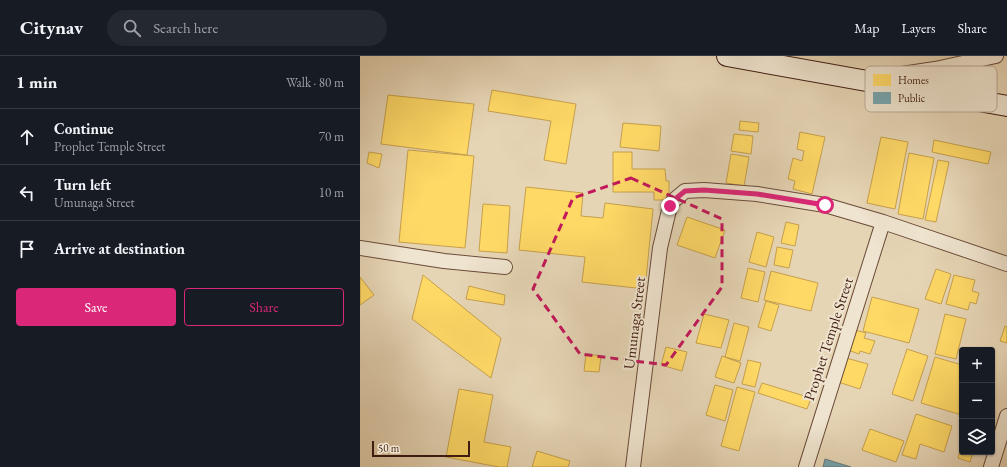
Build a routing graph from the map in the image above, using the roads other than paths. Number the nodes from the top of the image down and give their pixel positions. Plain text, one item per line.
1 (728, 56) edge
2 (996, 56) edge
3 (949, 66) edge
4 (864, 80) edge
5 (997, 104) edge
6 (1007, 106) edge
7 (883, 222) junction
8 (360, 248) edge
9 (1007, 264) edge
10 (505, 267) dead end
11 (1007, 416) edge
12 (633, 467) edge
13 (806, 467) edge
14 (991, 467) edge

1 - 4 main road
2 - 3 street
5 - 6 main road
7 - 9 street
7 - 12 street, Umunaga Street
7 - 13 street, Prophet Temple Street
8 - 10 street
11 - 14 street

